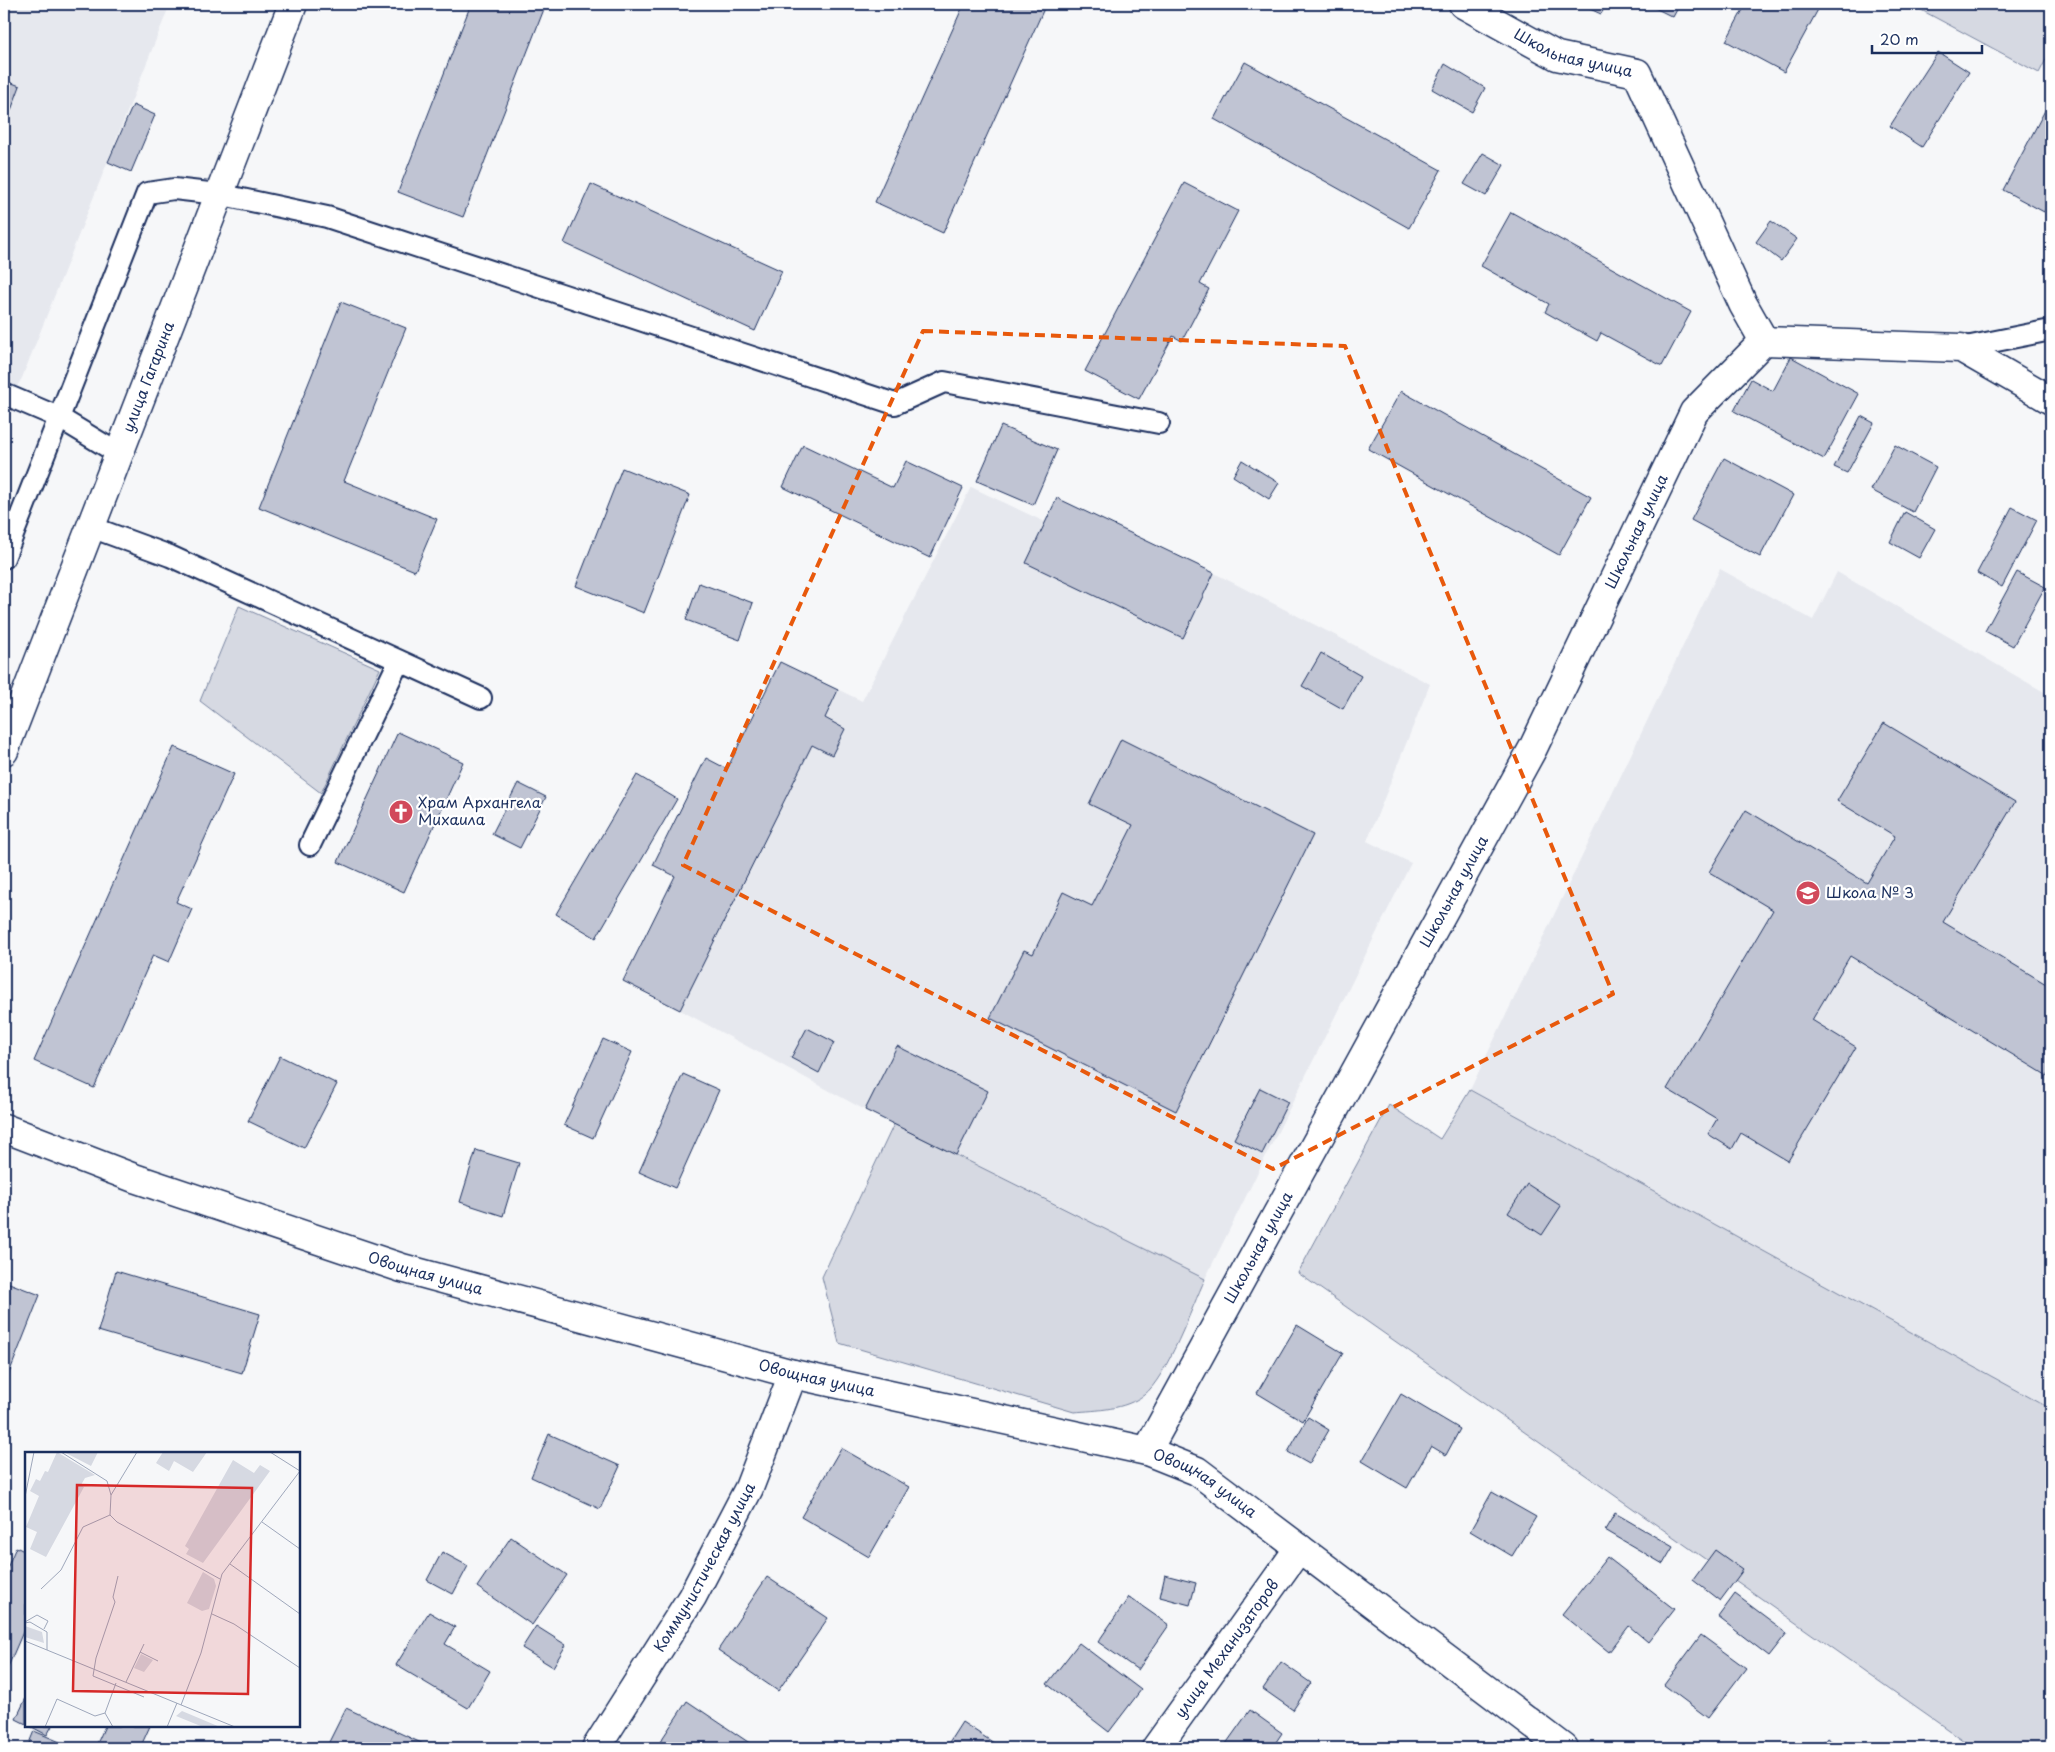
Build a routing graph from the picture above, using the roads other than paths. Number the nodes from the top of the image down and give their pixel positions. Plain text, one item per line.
1 (293, 4) edge
2 (1463, 4) edge
3 (218, 194) junction
4 (2051, 330) edge
5 (1764, 341) junction
6 (1961, 348) junction
7 (4, 394) edge
8 (2051, 400) edge
9 (58, 417) junction
10 (1159, 423) dead end
11 (120, 454) junction
12 (91, 527) junction
13 (4, 558) edge
14 (399, 661) junction
15 (481, 698) dead end
16 (4, 751) edge
17 (310, 845) dead end
18 (4, 1128) edge
19 (793, 1374) junction
20 (1147, 1451) junction
21 (1299, 1548) junction
22 (596, 1748) edge
23 (1156, 1748) edge
24 (1564, 1748) edge

1 - 3 street, улица Гагарина
2 - 5 street, Школьная улица
3 - 9 lane
3 - 10 lane
3 - 11 street, улица Гагарина
4 - 6 lane
5 - 6 street
5 - 20 street, Школьная улица
6 - 8 street
7 - 9 lane
9 - 11 lane
9 - 13 lane
11 - 12 street, улица Гагарина
12 - 14 lane
12 - 16 street, улица Гагарина
14 - 15 lane
14 - 17 lane
18 - 19 street, Овощная улица
19 - 20 street, Овощная улица
19 - 22 street, Коммунистическая улица
20 - 21 street, Овощная улица
21 - 23 street, улица Механизаторов
21 - 24 street, Овощная улица

